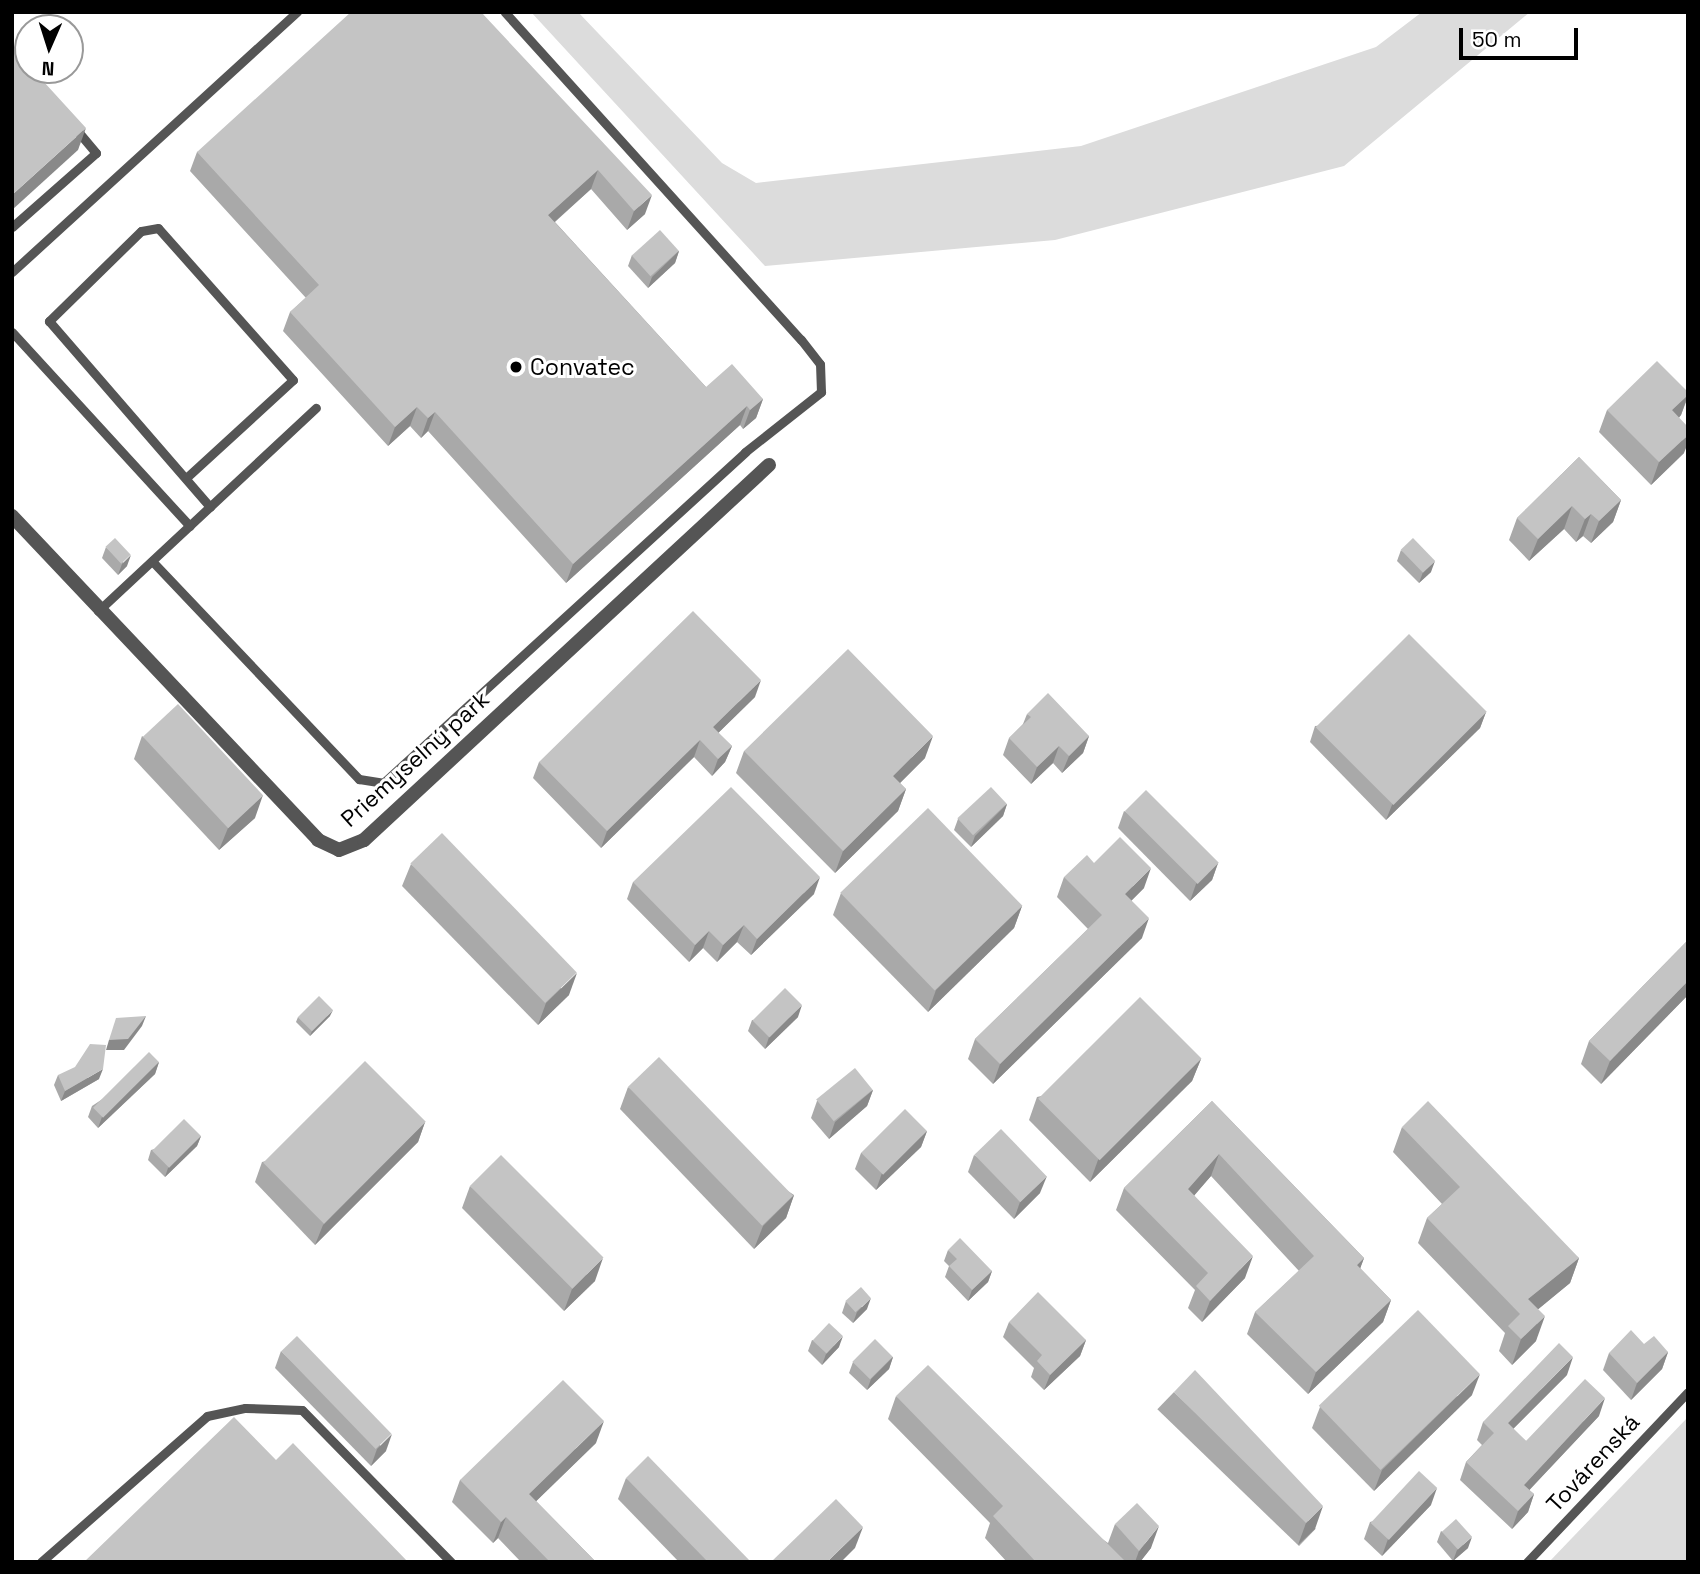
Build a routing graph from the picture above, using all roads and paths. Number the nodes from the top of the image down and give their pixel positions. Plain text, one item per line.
1 (297, 12) edge
2 (505, 12) edge
3 (63, 114) edge
4 (12, 227) edge
5 (12, 272) edge
6 (12, 332) edge
7 (316, 408) dead end
8 (769, 465) dead end
9 (186, 478) junction
10 (210, 507) junction
11 (12, 516) edge
12 (190, 526) junction
13 (152, 561) junction
14 (98, 611) junction
15 (1688, 1392) edge
16 (41, 1562) edge
17 (451, 1562) edge
18 (1527, 1562) edge

1 - 5 lane
2 - 13 lane, Priemyselný park
3 - 4 lane
6 - 12 lane
7 - 10 lane
8 - 14 street, Priemyselný park
9 - 9 lane
9 - 10 lane
10 - 12 lane
11 - 14 street, Priemyselný park
12 - 13 lane
13 - 14 lane
15 - 18 lane, Továrenská
16 - 17 lane

